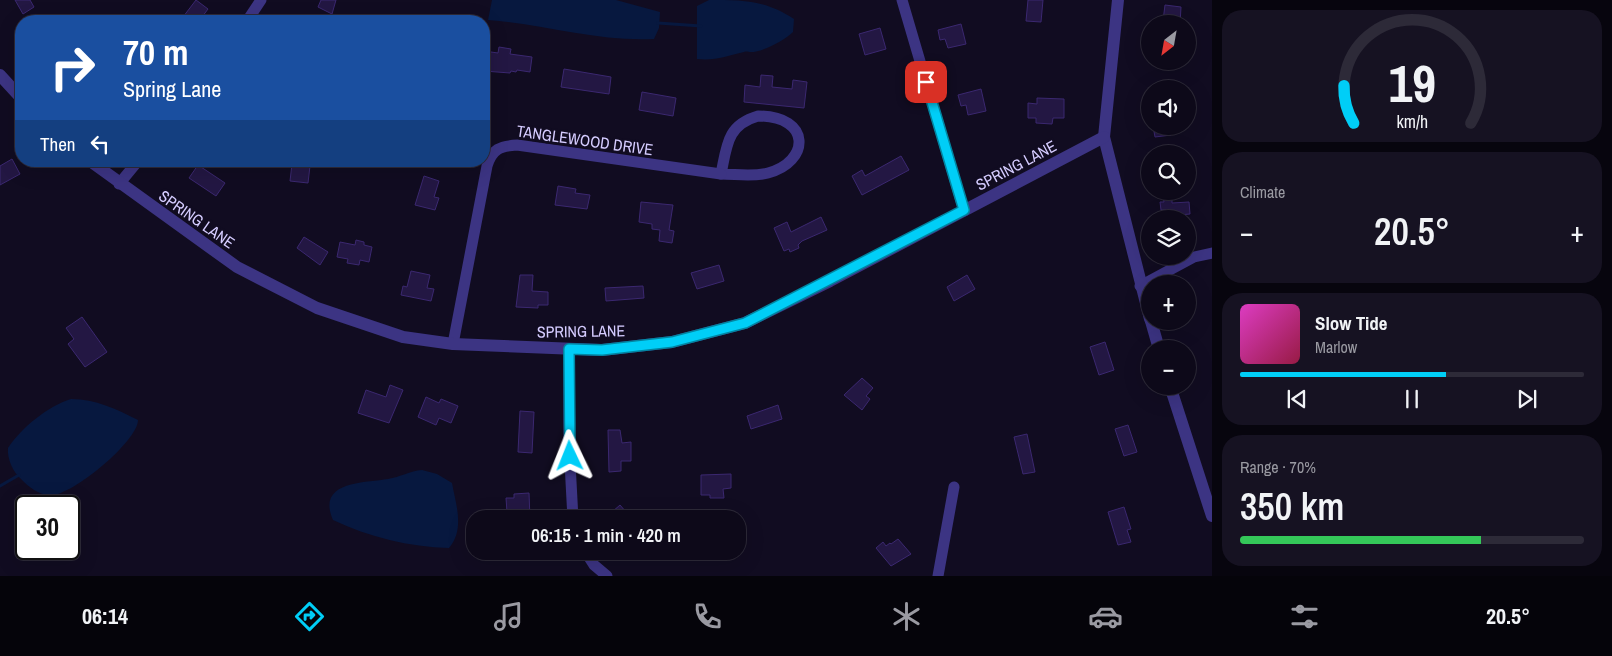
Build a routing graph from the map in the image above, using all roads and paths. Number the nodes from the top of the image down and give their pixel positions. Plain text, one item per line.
1 (261, 0) edge
2 (902, 0) edge
3 (1118, 0) edge
4 (252, 15) edge
5 (2, 81) edge
6 (15, 93) edge
7 (1104, 137) junction
8 (490, 155) edge
9 (98, 167) edge
10 (133, 167) edge
11 (487, 167) edge
12 (721, 174) junction
13 (119, 184) junction
14 (964, 210) junction
15 (1212, 253) edge
16 (1140, 286) junction
17 (1141, 289) edge
18 (453, 344) junction
19 (569, 349) junction
20 (1173, 395) edge
21 (954, 488) dead end
22 (573, 510) edge
23 (1212, 516) edge
24 (591, 560) edge
25 (607, 576) edge
26 (938, 576) edge

1 - 4 street
2 - 14 street
3 - 7 street
5 - 6 street
7 - 14 street, SPRING LANE
7 - 16 street
8 - 12 street, TANGLEWOOD DRIVE
9 - 13 street, SPRING LANE
10 - 13 street
11 - 18 street, TANGLEWOOD DRIVE
12 - 12 street, TANGLEWOOD DRIVE
13 - 18 street, SPRING LANE
14 - 19 street, SPRING LANE
15 - 16 street
16 - 17 street
18 - 19 street, SPRING LANE
19 - 22 street
20 - 23 street
21 - 26 street
24 - 25 street

